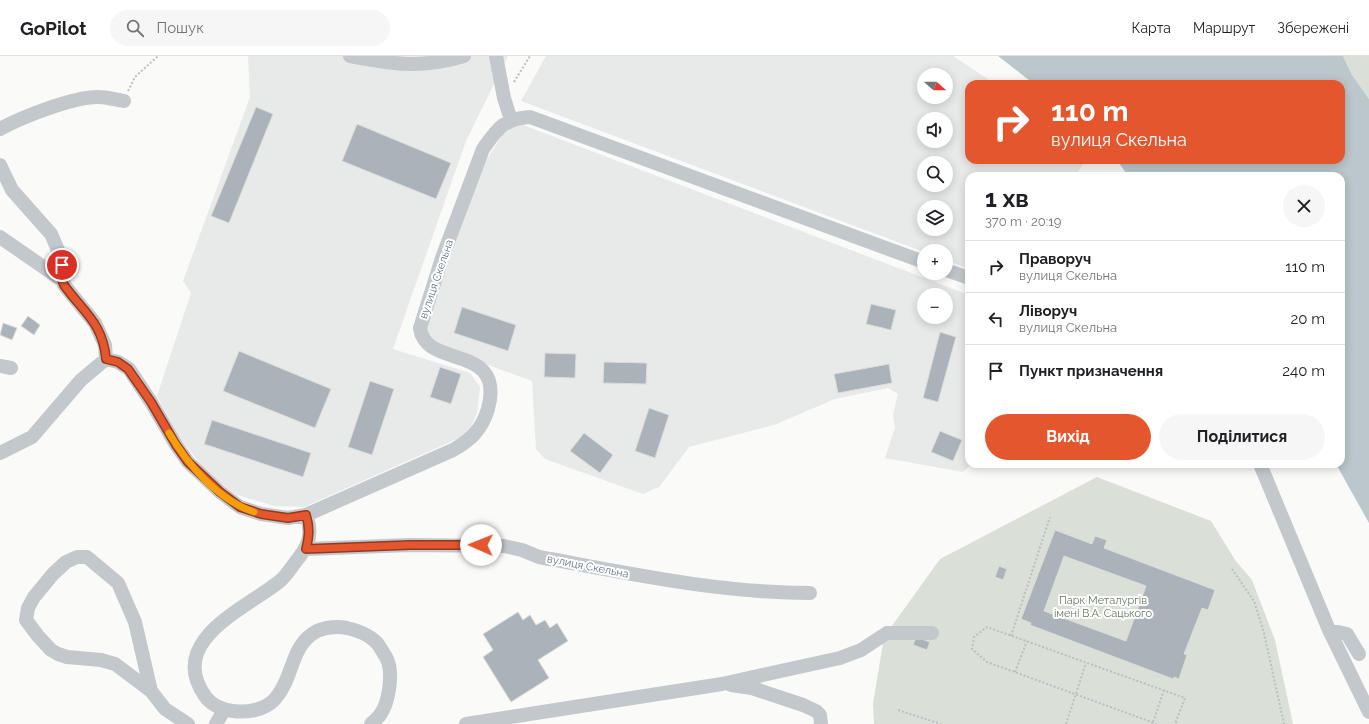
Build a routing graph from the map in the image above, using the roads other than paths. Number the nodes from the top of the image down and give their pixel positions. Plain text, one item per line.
1 (350, 56) edge
2 (464, 56) edge
3 (496, 56) edge
4 (415, 60) edge
5 (124, 101) road end
6 (511, 120) junction
7 (0, 129) edge
8 (0, 165) edge
9 (0, 237) edge
10 (917, 259) edge
11 (953, 272) edge
12 (965, 277) edge
13 (62, 280) junction
14 (106, 359) junction
15 (0, 453) edge
16 (1262, 468) edge
17 (306, 515) junction
18 (306, 549) junction
19 (810, 593) dead end
20 (1329, 630) junction
21 (932, 633) dead end
22 (1359, 654) dead end
23 (722, 684) junction
24 (151, 691) junction
25 (224, 710) junction
26 (1369, 712) edge
27 (188, 724) edge
28 (216, 724) edge
29 (372, 724) edge
30 (466, 724) edge
31 (821, 724) edge

1 - 4 street
2 - 4 street
3 - 6 street
5 - 7 street
6 - 10 street, вулиця Скельна
6 - 17 street, вулиця Скельна
8 - 13 street
9 - 13 street
11 - 12 street
13 - 14 street
14 - 15 street
14 - 17 street, вулиця Скельна
16 - 20 street
17 - 18 street
18 - 19 street, вулиця Скельна
18 - 25 street
20 - 22 street
20 - 26 street
21 - 23 street
23 - 30 street
23 - 31 street
24 - 24 street
24 - 27 street
25 - 28 street
25 - 29 street

